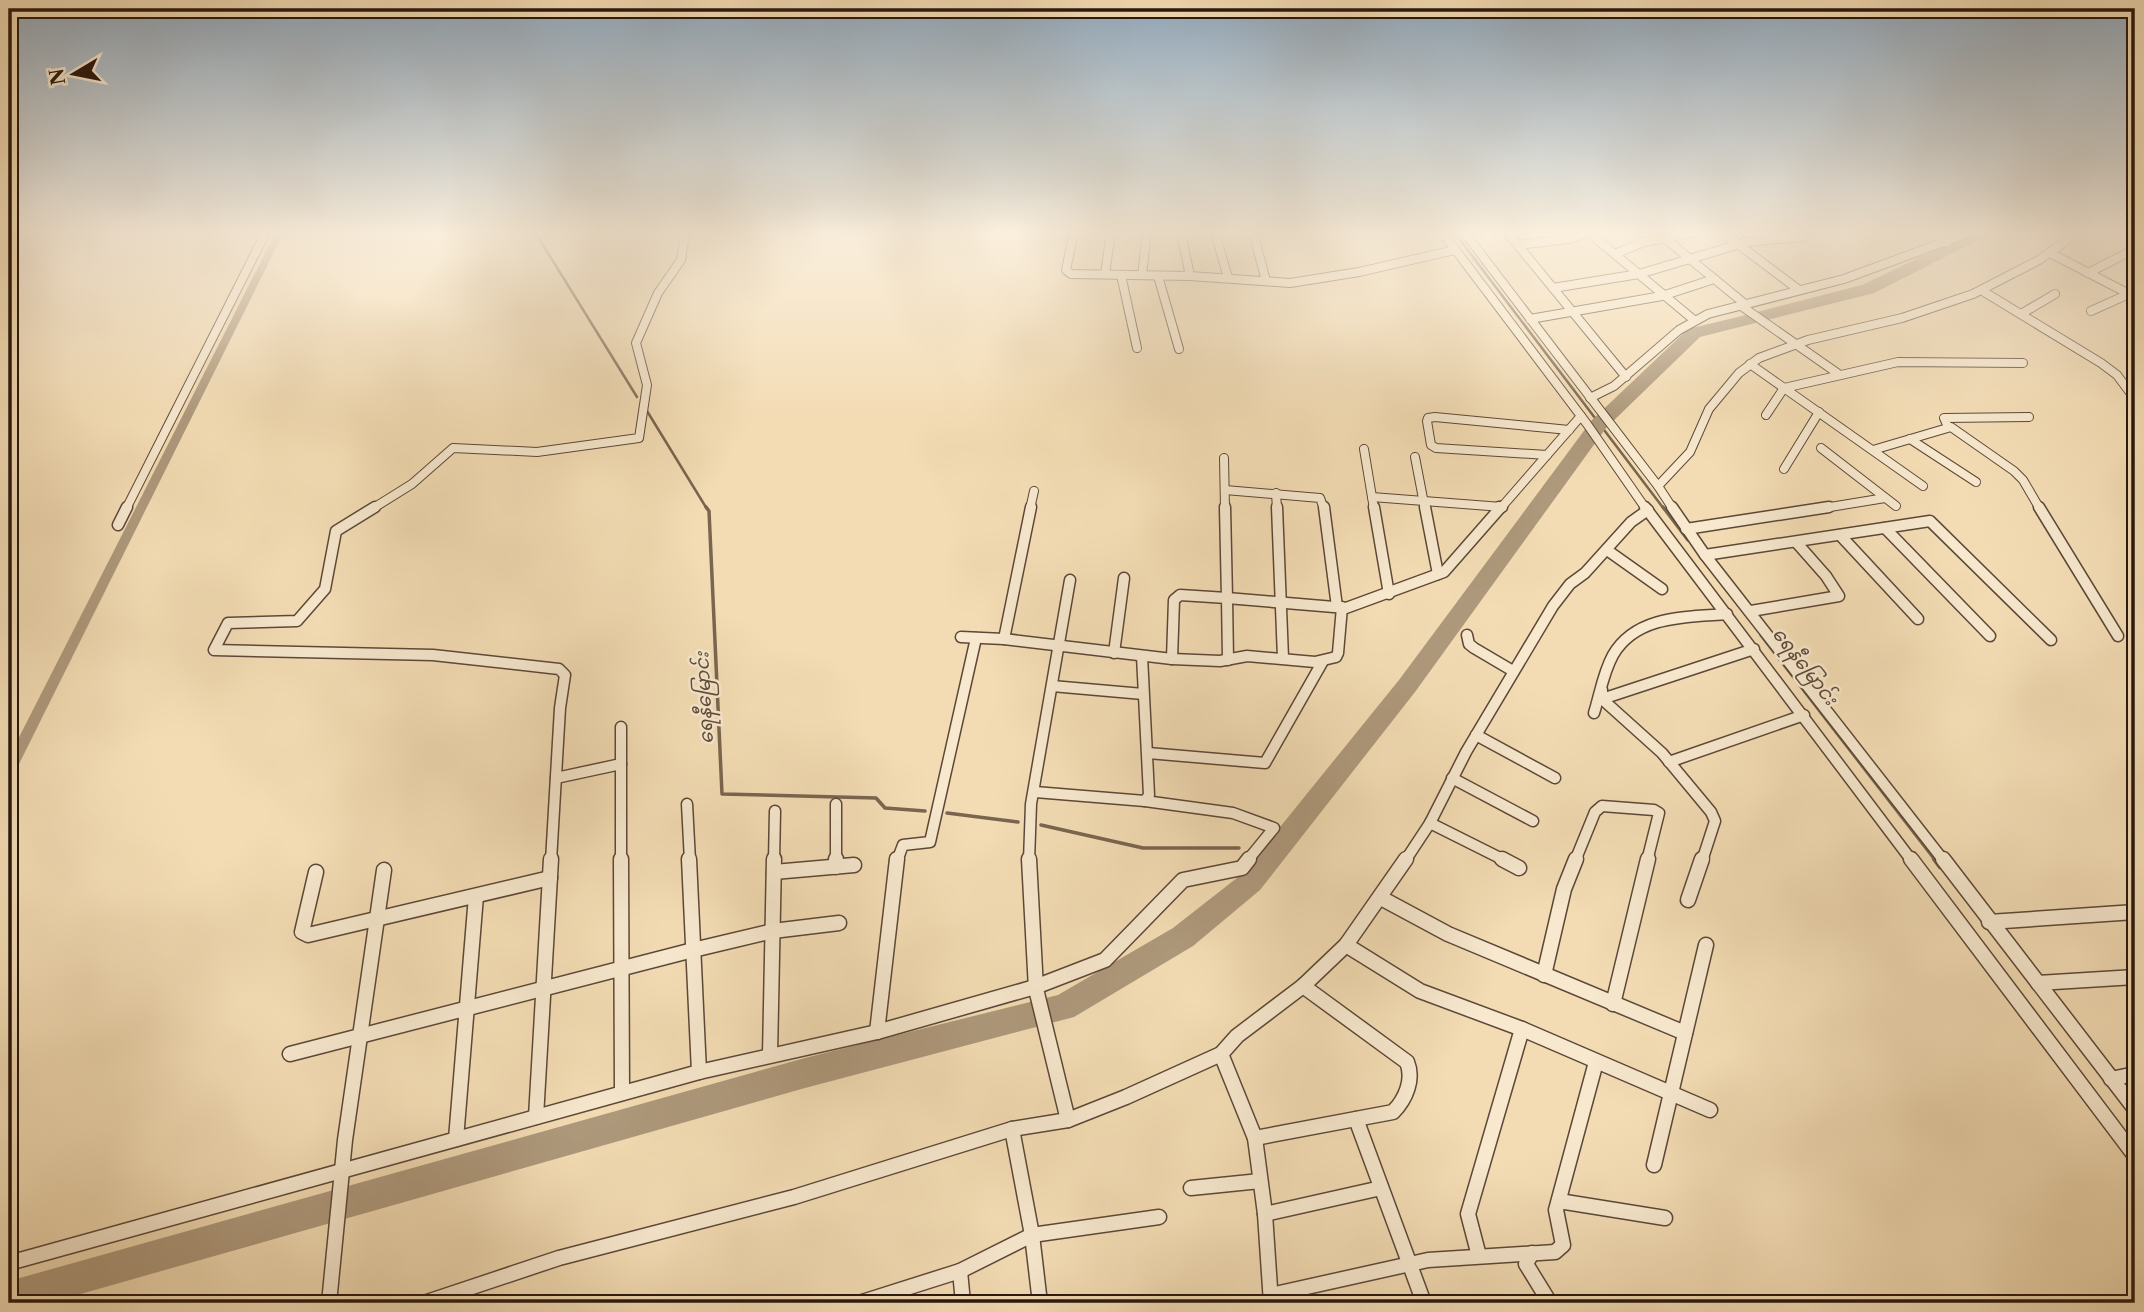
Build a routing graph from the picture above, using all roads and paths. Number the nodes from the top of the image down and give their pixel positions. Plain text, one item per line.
1 (236, 293) edge
2 (658, 293) edge
3 (1125, 293) edge
4 (1163, 293) edge
5 (1488, 293) edge
6 (1511, 293) edge
7 (1557, 293) edge
8 (1659, 293) edge
9 (1670, 293) edge
10 (1729, 293) edge
11 (1788, 293) edge
12 (1972, 293) edge
13 (1986, 293) edge
14 (2133, 294) edge
15 (2055, 295) dead end
16 (1662, 296) junction
17 (1743, 306) junction
18 (2091, 311) dead end
19 (1572, 312) junction
20 (2021, 314) junction
21 (1531, 319) junction
22 (1694, 320) junction
23 (1797, 344) junction
24 (1137, 348) dead end
25 (1179, 349) dead end
26 (2023, 363) dead end
27 (1750, 364) junction
28 (1840, 375) junction
29 (1626, 377) junction
30 (1784, 388) junction
31 (2132, 390) edge
32 (1590, 398) junction
33 (2135, 399) edge
34 (1819, 412) junction
35 (1766, 415) dead end
36 (2029, 417) dead end
37 (1584, 420) junction
38 (1948, 427) junction
39 (1569, 430) junction
40 (1910, 439) junction
41 (1821, 448) dead end
42 (1364, 449) dead end
43 (1873, 450) junction
44 (1547, 455) junction
45 (1224, 457) dead end
46 (1415, 457) dead end
47 (1784, 469) dead end
48 (1976, 482) dead end
49 (1923, 485) dead end
50 (1658, 486) junction
51 (1225, 490) junction
52 (1034, 491) dead end
53 (1276, 493) junction
54 (1372, 497) junction
55 (1885, 498) junction
56 (1664, 500) junction
57 (1424, 501) junction
58 (1645, 505) junction
59 (1896, 506) dead end
60 (1502, 507) junction
61 (118, 525) dead end
62 (1885, 528) junction
63 (1686, 529) junction
64 (1840, 535) junction
65 (1796, 542) junction
66 (1606, 550) junction
67 (1705, 555) junction
68 (1438, 574) junction
69 (1124, 578) dead end
70 (1070, 580) dead end
71 (1662, 589) dead end
72 (1389, 594) junction
73 (1227, 598) junction
74 (1283, 603) junction
75 (1340, 607) junction
76 (1751, 611) junction
77 (1727, 614) junction
78 (1918, 619) dead end
79 (1467, 635) dead end
80 (961, 636) dead end
81 (1990, 636) dead end
82 (2118, 636) dead end
83 (976, 638) junction
84 (1004, 639) junction
85 (2051, 640) dead end
86 (1059, 645) junction
87 (1754, 649) junction
88 (1114, 653) junction
89 (1142, 656) junction
90 (1283, 658) junction
91 (1172, 659) junction
92 (1228, 660) junction
93 (1323, 661) junction
94 (1513, 671) junction
95 (1052, 686) junction
96 (1143, 694) junction
97 (1602, 694) junction
98 (1594, 713) dead end
99 (1804, 715) junction
100 (621, 727) dead end
101 (1476, 735) junction
102 (1148, 753) junction
103 (1669, 762) junction
104 (621, 764) junction
105 (556, 778) junction
106 (1452, 778) junction
107 (1555, 778) dead end
108 (1035, 792) junction
109 (1144, 801) junction
110 (687, 804) dead end
111 (836, 804) dead end
112 (775, 811) dead end
113 (1533, 821) dead end
114 (1430, 823) junction
115 (854, 865) dead end
116 (836, 867) junction
117 (1519, 868) dead end
118 (384, 870) dead end
119 (316, 872) dead end
120 (774, 872) junction
121 (550, 878) junction
122 (476, 896) junction
123 (1381, 898) junction
124 (1688, 900) dead end
125 (2135, 912) edge
126 (376, 920) junction
127 (1989, 922) junction
128 (839, 923) dead end
129 (773, 931) junction
130 (1346, 945) junction
131 (1706, 945) dead end
132 (694, 950) junction
133 (621, 967) junction
134 (1544, 975) junction
135 (2135, 977) edge
136 (2038, 983) junction
137 (1035, 986) junction
138 (1303, 986) junction
139 (543, 988) junction
140 (1614, 1004) junction
141 (466, 1009) junction
142 (1522, 1029) junction
143 (877, 1032) junction
144 (1685, 1033) junction
145 (358, 1037) junction
146 (290, 1054) dead end
147 (1221, 1054) junction
148 (770, 1055) junction
149 (1596, 1062) junction
150 (699, 1072) junction
151 (2135, 1074) edge
152 (2111, 1079) junction
153 (622, 1093) junction
154 (1671, 1094) junction
155 (2135, 1109) edge
156 (1710, 1110) dead end
157 (536, 1117) junction
158 (1356, 1119) junction
159 (1068, 1120) junction
160 (1012, 1129) junction
161 (1255, 1138) junction
162 (456, 1139) junction
163 (2135, 1156) edge
164 (1654, 1166) dead end
165 (341, 1171) junction
166 (1261, 1181) junction
167 (1191, 1188) dead end
168 (1381, 1188) junction
169 (1559, 1200) junction
170 (1265, 1214) junction
171 (1159, 1217) dead end
172 (1665, 1218) dead end
173 (1032, 1235) junction
174 (1532, 1253) junction
175 (1479, 1256) junction
176 (9, 1263) edge
177 (1408, 1264) junction
178 (960, 1271) junction
179 (882, 1299) edge
180 (1271, 1299) edge
181 (329, 1303) edge
182 (424, 1303) edge
183 (859, 1303) edge
184 (963, 1303) edge
185 (1040, 1303) edge
186 (1424, 1303) edge
187 (1550, 1303) edge

1 - 61 street
2 - 105 street
3 - 24 street
4 - 25 street
5 - 37 street
6 - 21 street
7 - 19 street
8 - 16 street
9 - 16 street
10 - 17 street
11 - 17 street
12 - 23 street
13 - 20 street
14 - 18 street
15 - 20 street
16 - 19 street
16 - 22 street
17 - 22 street
17 - 23 street
19 - 21 street
19 - 29 street
20 - 31 street
21 - 32 street
22 - 29 street
23 - 27 street
23 - 28 street
26 - 28 street
27 - 30 street
27 - 50 street
28 - 30 street
29 - 32 street
30 - 34 street
30 - 35 street
31 - 33 street
32 - 50 street
34 - 43 street
34 - 47 street
36 - 38 street
37 - 39 street
37 - 58 street
38 - 40 street
38 - 82 street
39 - 44 street
39 - 44 street
40 - 43 street
40 - 48 street
41 - 55 street
42 - 54 street
43 - 49 street
44 - 60 street
45 - 51 street
46 - 57 street
50 - 56 street
51 - 53 street
51 - 73 street
52 - 84 street
53 - 74 street
53 - 75 street
54 - 57 street
54 - 72 street
55 - 59 street
55 - 63 street
56 - 58 street
56 - 63 street
57 - 60 street
57 - 68 street
58 - 66 street
58 - 77 street
60 - 68 street
62 - 64 street
62 - 81 street
62 - 85 street
63 - 67 street
64 - 65 street
64 - 78 street
65 - 67 street
65 - 76 street
66 - 71 street
66 - 94 street
67 - 76 street
68 - 72 street
69 - 88 street
70 - 86 street
72 - 75 street
73 - 74 street
73 - 91 street
73 - 92 street
74 - 75 street
74 - 90 street
75 - 93 street
76 - 127 street
77 - 87 street
77 - 97 street
79 - 94 street
80 - 83 street
83 - 84 street
83 - 143 street
84 - 86 street
86 - 88 street
86 - 95 street
87 - 97 street
87 - 99 street
88 - 89 street
89 - 91 street
89 - 96 street
90 - 92 street
90 - 93 street
91 - 92 street
93 - 102 street
94 - 101 street
95 - 96 street
95 - 108 street
96 - 102 street
97 - 98 street
97 - 103 street
99 - 103 street
99 - 163 street
100 - 104 street
101 - 106 street
101 - 107 street
102 - 109 street
103 - 124 street
104 - 105 street
104 - 133 street
105 - 121 street
106 - 113 street
106 - 114 street
108 - 109 street
108 - 137 street
109 - 137 street
110 - 132 street
111 - 116 street
112 - 120 street
114 - 117 street
114 - 123 street
115 - 116 street
116 - 120 street
118 - 126 street
119 - 126 street
120 - 129 street
121 - 122 street
121 - 139 street
122 - 126 street
122 - 141 street
123 - 130 street
123 - 134 street
125 - 127 street
126 - 145 street
127 - 136 street
128 - 129 street
129 - 132 street
129 - 148 street
130 - 138 street
130 - 142 street
131 - 144 street
132 - 133 street
132 - 150 street
133 - 139 street
133 - 153 street
134 - 140 street
134 - 140 street
135 - 136 street
136 - 152 street
137 - 143 street
137 - 159 street
138 - 147 street
138 - 158 street
139 - 141 street
139 - 157 street
140 - 144 street
141 - 145 street
141 - 162 street
142 - 149 street
142 - 175 street
143 - 148 street
144 - 154 street
145 - 146 street
145 - 165 street
147 - 159 street
147 - 161 street
148 - 150 street
149 - 154 street
149 - 169 street
150 - 153 street
151 - 152 street
152 - 155 street
153 - 157 street
154 - 156 street
154 - 164 street
157 - 162 street
158 - 161 street
158 - 168 street
159 - 160 street
160 - 173 street
160 - 182 street
161 - 166 street
162 - 165 street
165 - 176 street
165 - 181 street
166 - 167 street
166 - 170 street
168 - 170 street
168 - 177 street
169 - 172 street
169 - 174 street
170 - 180 street
171 - 173 street
173 - 178 street
173 - 185 street
174 - 175 street
174 - 187 street
175 - 177 street
177 - 180 street
177 - 186 street
178 - 179 street
178 - 184 street
179 - 183 street

